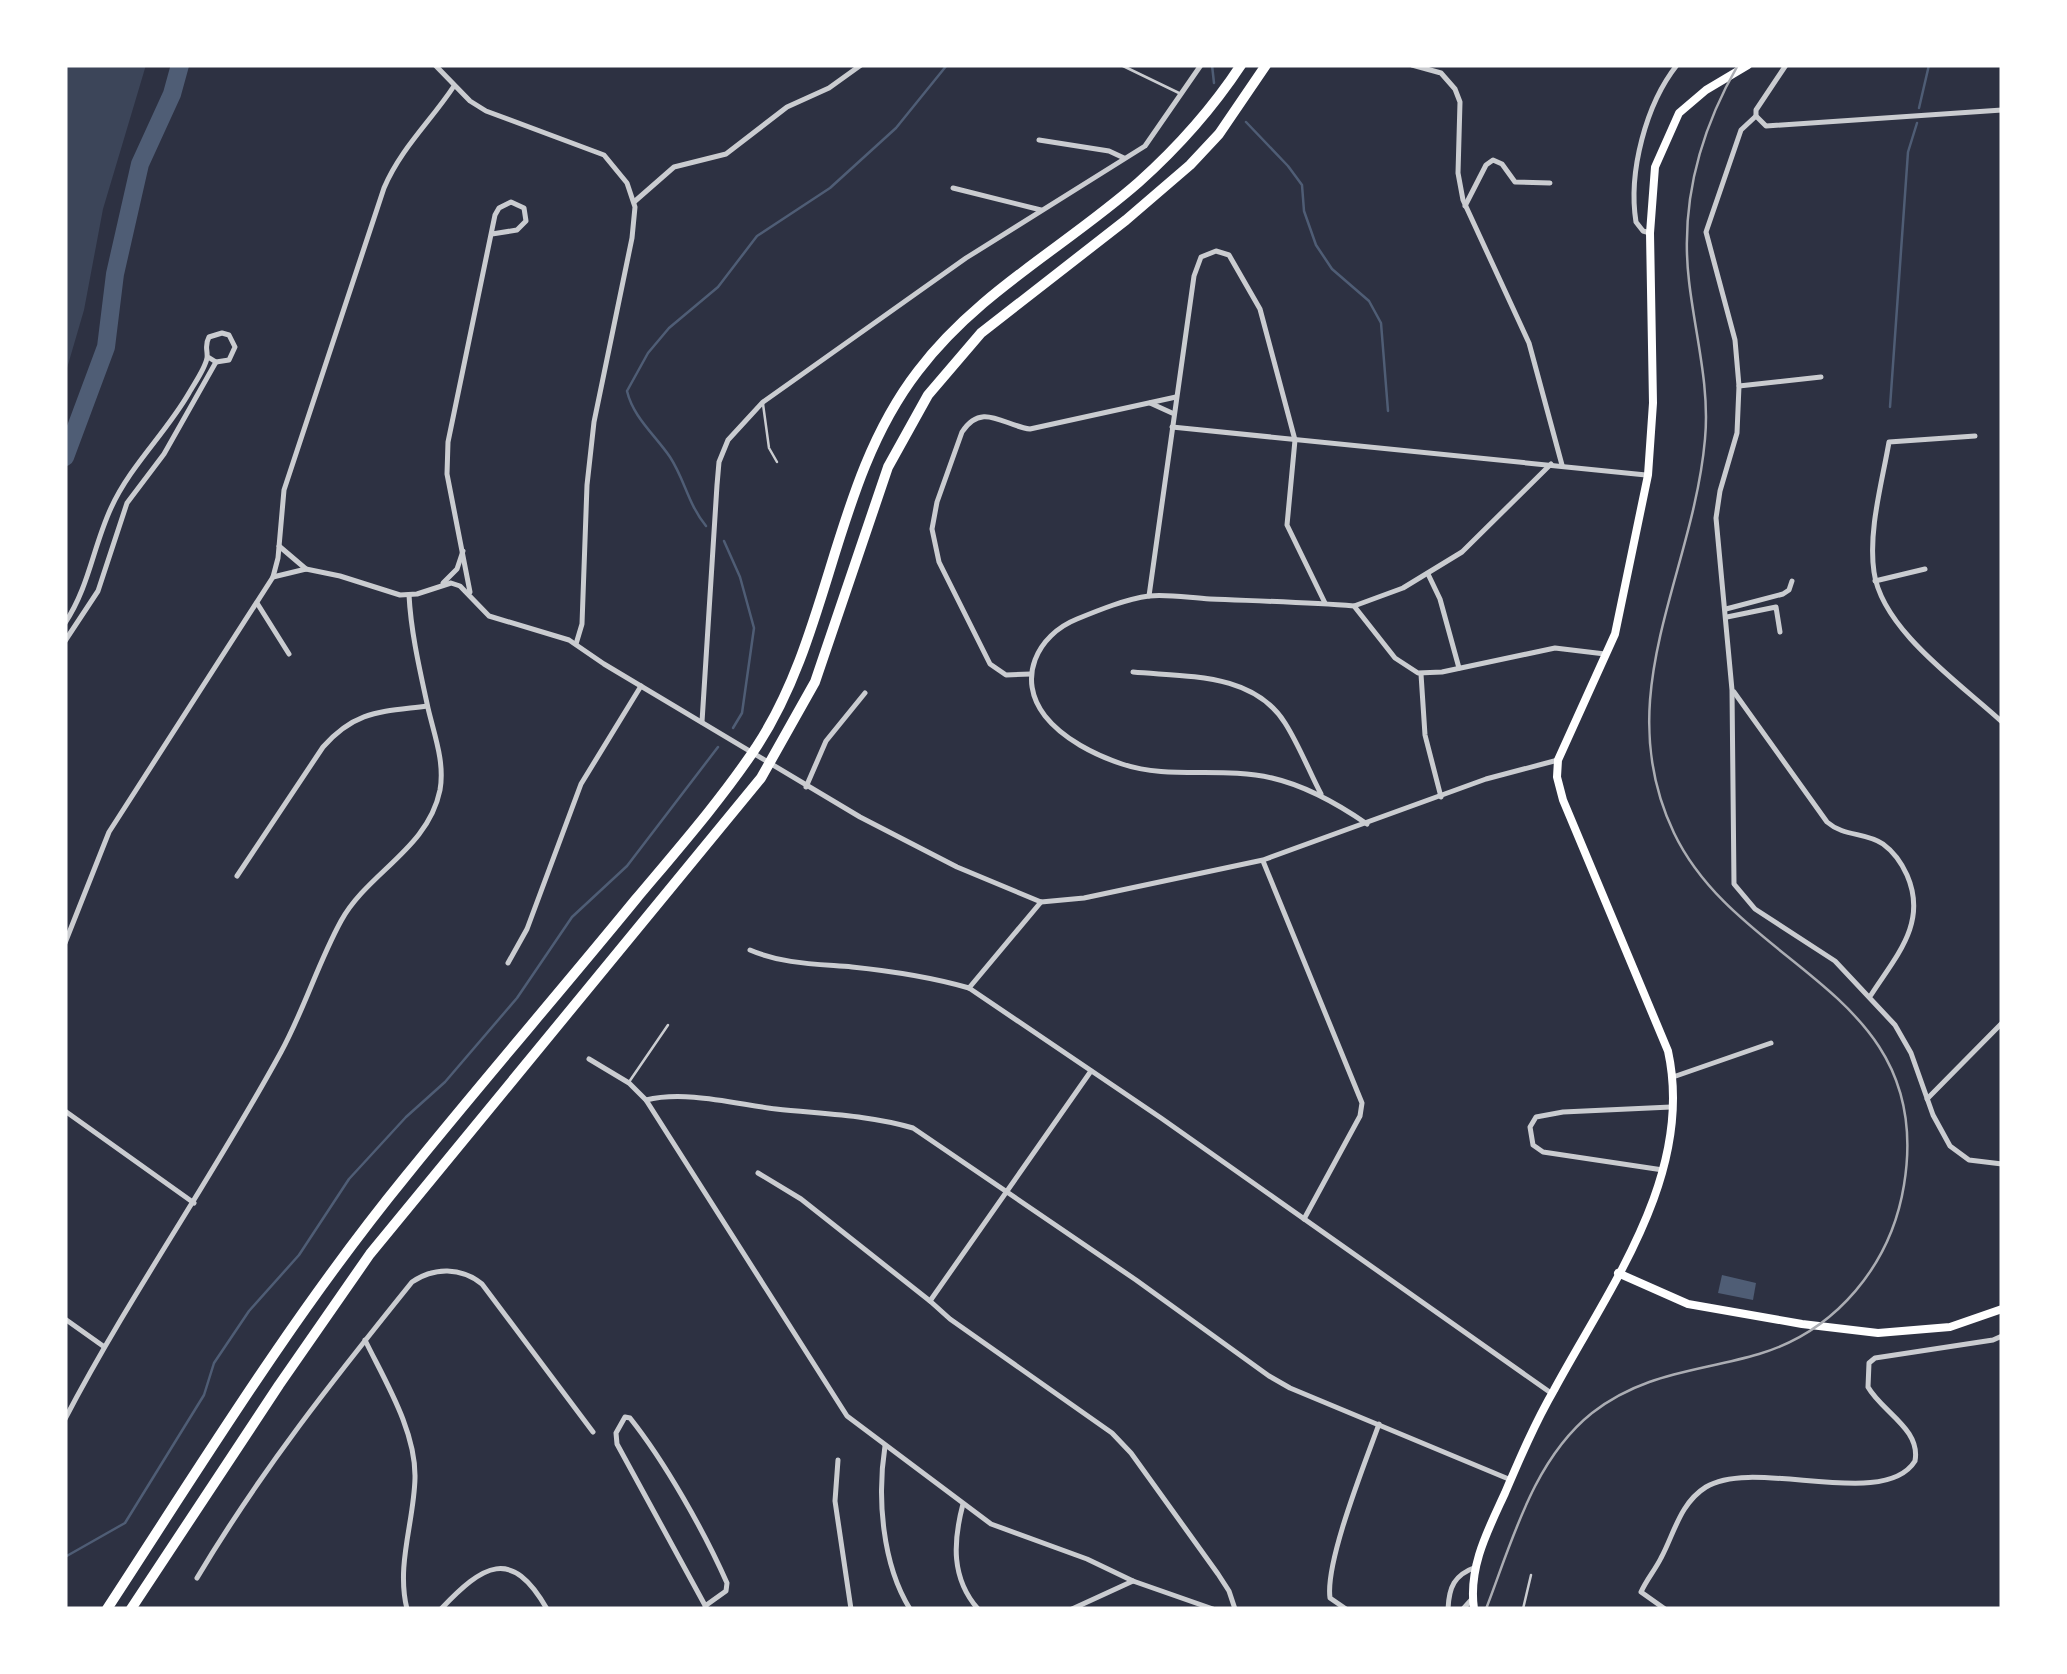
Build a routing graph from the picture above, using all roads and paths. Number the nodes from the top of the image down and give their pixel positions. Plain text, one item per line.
1 (435, 65) edge
2 (861, 65) edge
3 (1121, 65) edge
4 (1201, 65) edge
5 (1241, 65) edge
6 (1266, 65) edge
7 (1412, 65) edge
8 (1677, 65) edge
9 (1748, 65) edge
10 (1786, 65) edge
11 (454, 86) junction
12 (1183, 94) junction
13 (2002, 110) edge
14 (1756, 116) junction
15 (1040, 140) dead end
16 (1124, 158) junction
17 (1550, 183) dead end
18 (954, 188) dead end
19 (634, 202) junction
20 (1014, 203) junction
21 (1465, 206) junction
22 (1041, 210) junction
23 (1022, 222) junction
24 (1650, 233) junction
25 (492, 234) junction
26 (208, 356) junction
27 (216, 362) junction
28 (1822, 377) dead end
29 (1739, 386) junction
30 (188, 394) junction
31 (1176, 397) junction
32 (196, 400) junction
33 (762, 402) junction
34 (1147, 402) junction
35 (1173, 414) junction
36 (1172, 428) junction
37 (1975, 436) dead end
38 (1294, 440) junction
39 (777, 462) dead end
40 (1552, 464) junction
41 (1562, 464) junction
42 (1648, 475) junction
43 (279, 546) junction
44 (464, 548) junction
45 (1925, 569) dead end
46 (306, 570) junction
47 (1428, 574) junction
48 (272, 577) junction
49 (1876, 580) junction
50 (1792, 581) dead end
51 (441, 585) junction
52 (409, 595) junction
53 (471, 595) junction
54 (1150, 596) junction
55 (256, 603) junction
56 (1324, 604) junction
57 (1354, 606) junction
58 (1726, 613) junction
59 (65, 623) edge
60 (1780, 632) dead end
61 (65, 641) edge
62 (576, 644) junction
63 (289, 654) dead end
64 (1605, 654) junction
65 (1459, 668) junction
66 (1133, 672) dead end
67 (1032, 674) junction
68 (1421, 674) junction
69 (640, 686) junction
70 (1732, 690) junction
71 (865, 693) dead end
72 (428, 706) junction
73 (702, 722) junction
74 (2002, 722) edge
75 (1558, 760) junction
76 (806, 786) junction
77 (1322, 796) junction
78 (1440, 797) junction
79 (1367, 824) junction
80 (1263, 860) junction
81 (238, 876) dead end
82 (1041, 902) junction
83 (65, 942) edge
84 (750, 950) dead end
85 (508, 963) dead end
86 (969, 988) junction
87 (1871, 996) junction
88 (2002, 1023) edge
89 (668, 1024) dead end
90 (1771, 1043) dead end
91 (589, 1059) dead end
92 (1092, 1070) junction
93 (1672, 1077) junction
94 (628, 1083) junction
95 (1927, 1099) junction
96 (646, 1100) junction
97 (1671, 1107) junction
98 (65, 1111) edge
99 (2002, 1164) edge
100 (1663, 1170) junction
101 (758, 1173) dead end
102 (1007, 1191) junction
103 (194, 1203) junction
104 (1304, 1219) junction
105 (1618, 1273) junction
106 (930, 1301) junction
107 (2002, 1308) edge
108 (65, 1320) edge
109 (2002, 1336) edge
110 (365, 1340) junction
111 (103, 1346) junction
112 (1552, 1393) junction
113 (65, 1419) edge
114 (1379, 1423) junction
115 (594, 1432) dead end
116 (885, 1446) junction
117 (838, 1460) dead end
118 (1511, 1480) junction
119 (963, 1504) junction
120 (1476, 1567) junction
121 (1530, 1575) dead end
122 (197, 1578) dead end
123 (1132, 1580) junction
124 (1473, 1604) edge
125 (706, 1608) edge
126 (107, 1609) edge
127 (131, 1609) edge
128 (407, 1609) edge
129 (441, 1609) edge
130 (547, 1609) edge
131 (851, 1609) edge
132 (910, 1609) edge
133 (978, 1609) edge
134 (1072, 1609) edge
135 (1214, 1609) edge
136 (1235, 1609) edge
137 (1346, 1609) edge
138 (1448, 1609) edge
139 (1463, 1609) edge
140 (1522, 1609) edge
141 (1665, 1609) edge

1 - 11 street
2 - 19 street
3 - 12 lane
4 - 12 street
5 - 126 highway
6 - 127 highway
7 - 21 street
8 - 24 street
9 - 24 main road
10 - 14 street
11 - 19 street
11 - 43 street
12 - 16 street
13 - 14 street
14 - 29 street
15 - 16 street
16 - 22 street
17 - 21 street
18 - 20 street
19 - 62 street
20 - 22 street
20 - 23 street
21 - 41 street
22 - 23 street
23 - 33 street
24 - 42 main road
25 - 25 street
25 - 44 street
26 - 27 street
26 - 27 street
26 - 30 street
27 - 32 street
28 - 29 street
29 - 58 street
30 - 32 street
30 - 59 street
31 - 34 street
31 - 35 street
31 - 38 street
32 - 61 street
33 - 39 lane
33 - 73 street
34 - 35 street
34 - 67 street
35 - 36 street
36 - 38 street
36 - 54 street
37 - 49 street
38 - 40 street
38 - 56 street
40 - 41 street
40 - 47 street
41 - 42 street
42 - 64 main road
43 - 46 street
43 - 48 street
44 - 51 street
44 - 53 street
45 - 49 street
46 - 48 street
46 - 52 street
47 - 57 street
47 - 65 street
48 - 55 street
49 - 74 street
50 - 58 street
51 - 52 street
51 - 53 street
52 - 72 street
53 - 62 street
54 - 56 street
54 - 67 street
55 - 63 street
55 - 83 street
56 - 57 street
57 - 68 street
58 - 60 street
58 - 70 street
62 - 69 street
64 - 65 street
64 - 75 main road
65 - 68 street
66 - 77 street
67 - 77 street
68 - 78 street
69 - 73 street
69 - 85 street
70 - 87 street
70 - 87 street
71 - 76 street
72 - 81 street
72 - 103 street
73 - 76 street
75 - 78 street
75 - 93 main road
76 - 82 street
77 - 79 street
78 - 79 street
79 - 80 street
80 - 82 street
80 - 104 street
82 - 86 street
84 - 86 street
86 - 92 street
87 - 95 street
88 - 95 street
89 - 94 lane
90 - 93 street
91 - 94 street
92 - 102 street
92 - 104 street
93 - 97 main road
94 - 96 street
95 - 99 street
96 - 102 street
96 - 116 street
97 - 100 main road
97 - 100 street
98 - 103 street
100 - 105 main road
101 - 106 street
102 - 106 street
102 - 114 street
103 - 111 street
104 - 112 street
105 - 107 main road
105 - 112 main road
106 - 136 street
108 - 111 street
109 - 141 street
110 - 115 street
110 - 122 street
110 - 128 street
111 - 113 street
112 - 118 main road
114 - 118 street
114 - 137 street
116 - 119 street
116 - 132 street
117 - 131 street
118 - 120 main road
119 - 123 street
119 - 133 street
120 - 124 main road
120 - 138 street
121 - 140 lane
123 - 134 street
123 - 135 street
124 - 139 street
125 - 125 street
129 - 130 street

